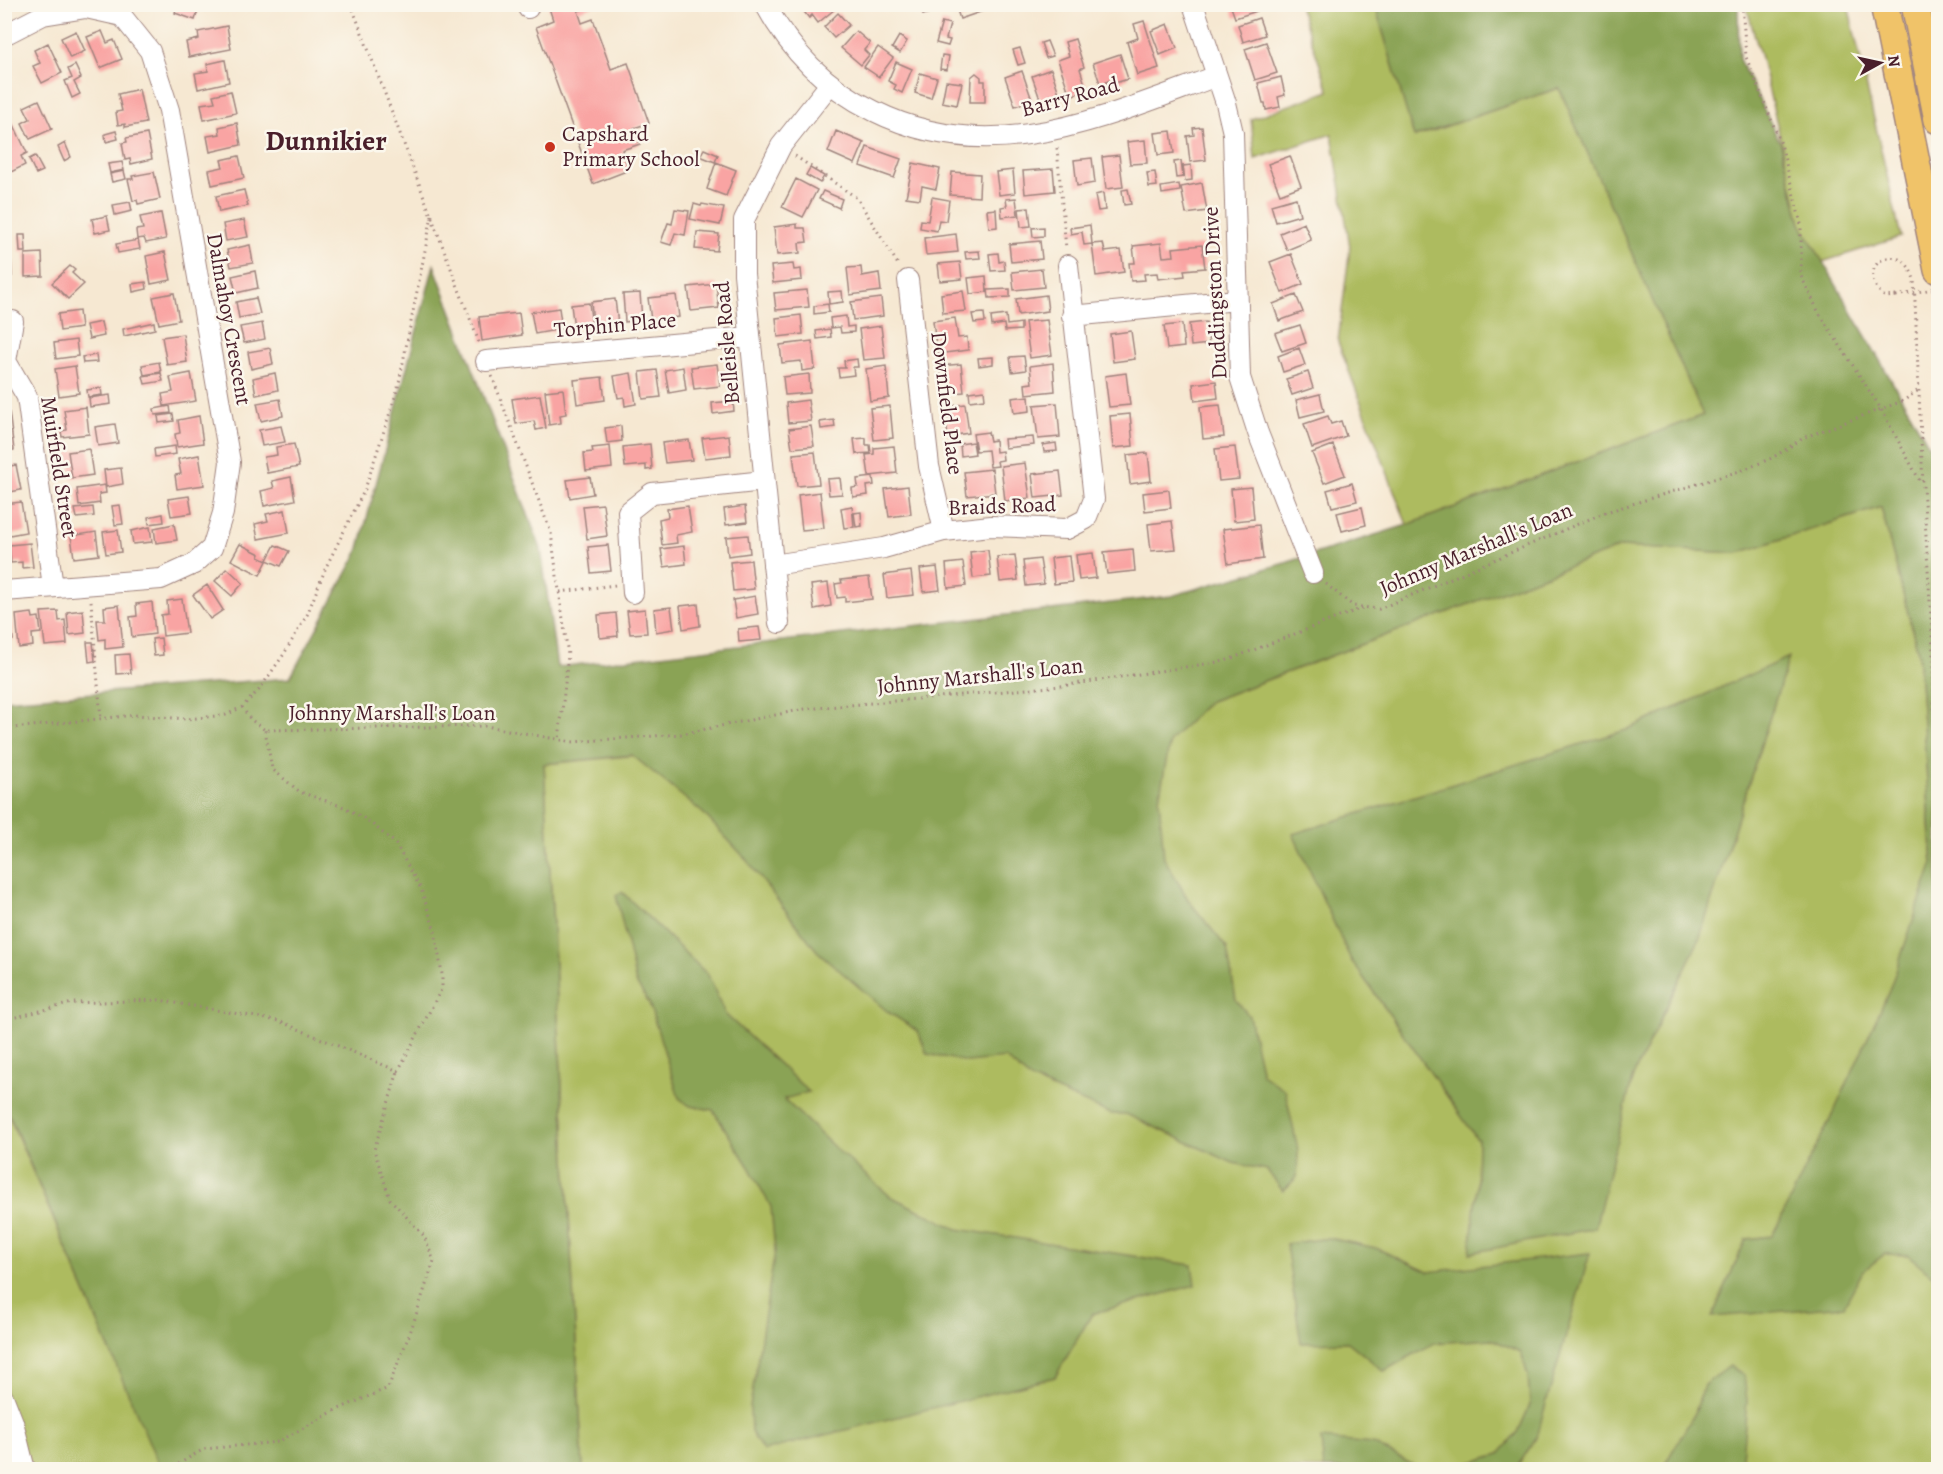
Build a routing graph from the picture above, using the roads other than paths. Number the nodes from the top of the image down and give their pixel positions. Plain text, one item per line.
1 (765, 4) edge
2 (1193, 4) edge
3 (1884, 4) edge
4 (1915, 4) edge
5 (124, 10) edge
6 (4, 35) edge
7 (1217, 76) junction
8 (830, 84) junction
9 (1938, 120) edge
10 (1068, 265) road end
11 (1938, 270) edge
12 (908, 280) road end
13 (1237, 300) junction
14 (1072, 316) junction
15 (13, 321) dead end
16 (749, 337) junction
17 (5, 361) edge
18 (486, 361) road end
19 (764, 481) junction
20 (944, 531) junction
21 (773, 565) junction
22 (1312, 573) road end
23 (53, 587) junction
24 (633, 588) road end
25 (4, 591) edge
26 (779, 623) dead end
27 (4, 1399) edge
28 (25, 1470) edge

1 - 8 street, Barry Road
2 - 7 street, Duddingston Drive
3 - 11 highway
4 - 9 highway
5 - 6 street, Dalmahoy Crescent
5 - 23 street, Dalmahoy Crescent
7 - 8 street, Barry Road
7 - 13 street, Duddingston Drive
8 - 16 street, Belleisle Road
10 - 14 street, Braids Road
12 - 20 street, Downfield Place
13 - 14 street
13 - 22 street, Duddingston Drive
14 - 20 street, Braids Road
15 - 17 street
16 - 18 street, Torphin Place
16 - 19 street, Belleisle Road
17 - 23 street, Muirfield Street
19 - 21 street, Belleisle Road
19 - 24 street
20 - 21 street, Braids Road
21 - 26 street, Belleisle Road
23 - 25 street, Dalmahoy Crescent
27 - 28 street

